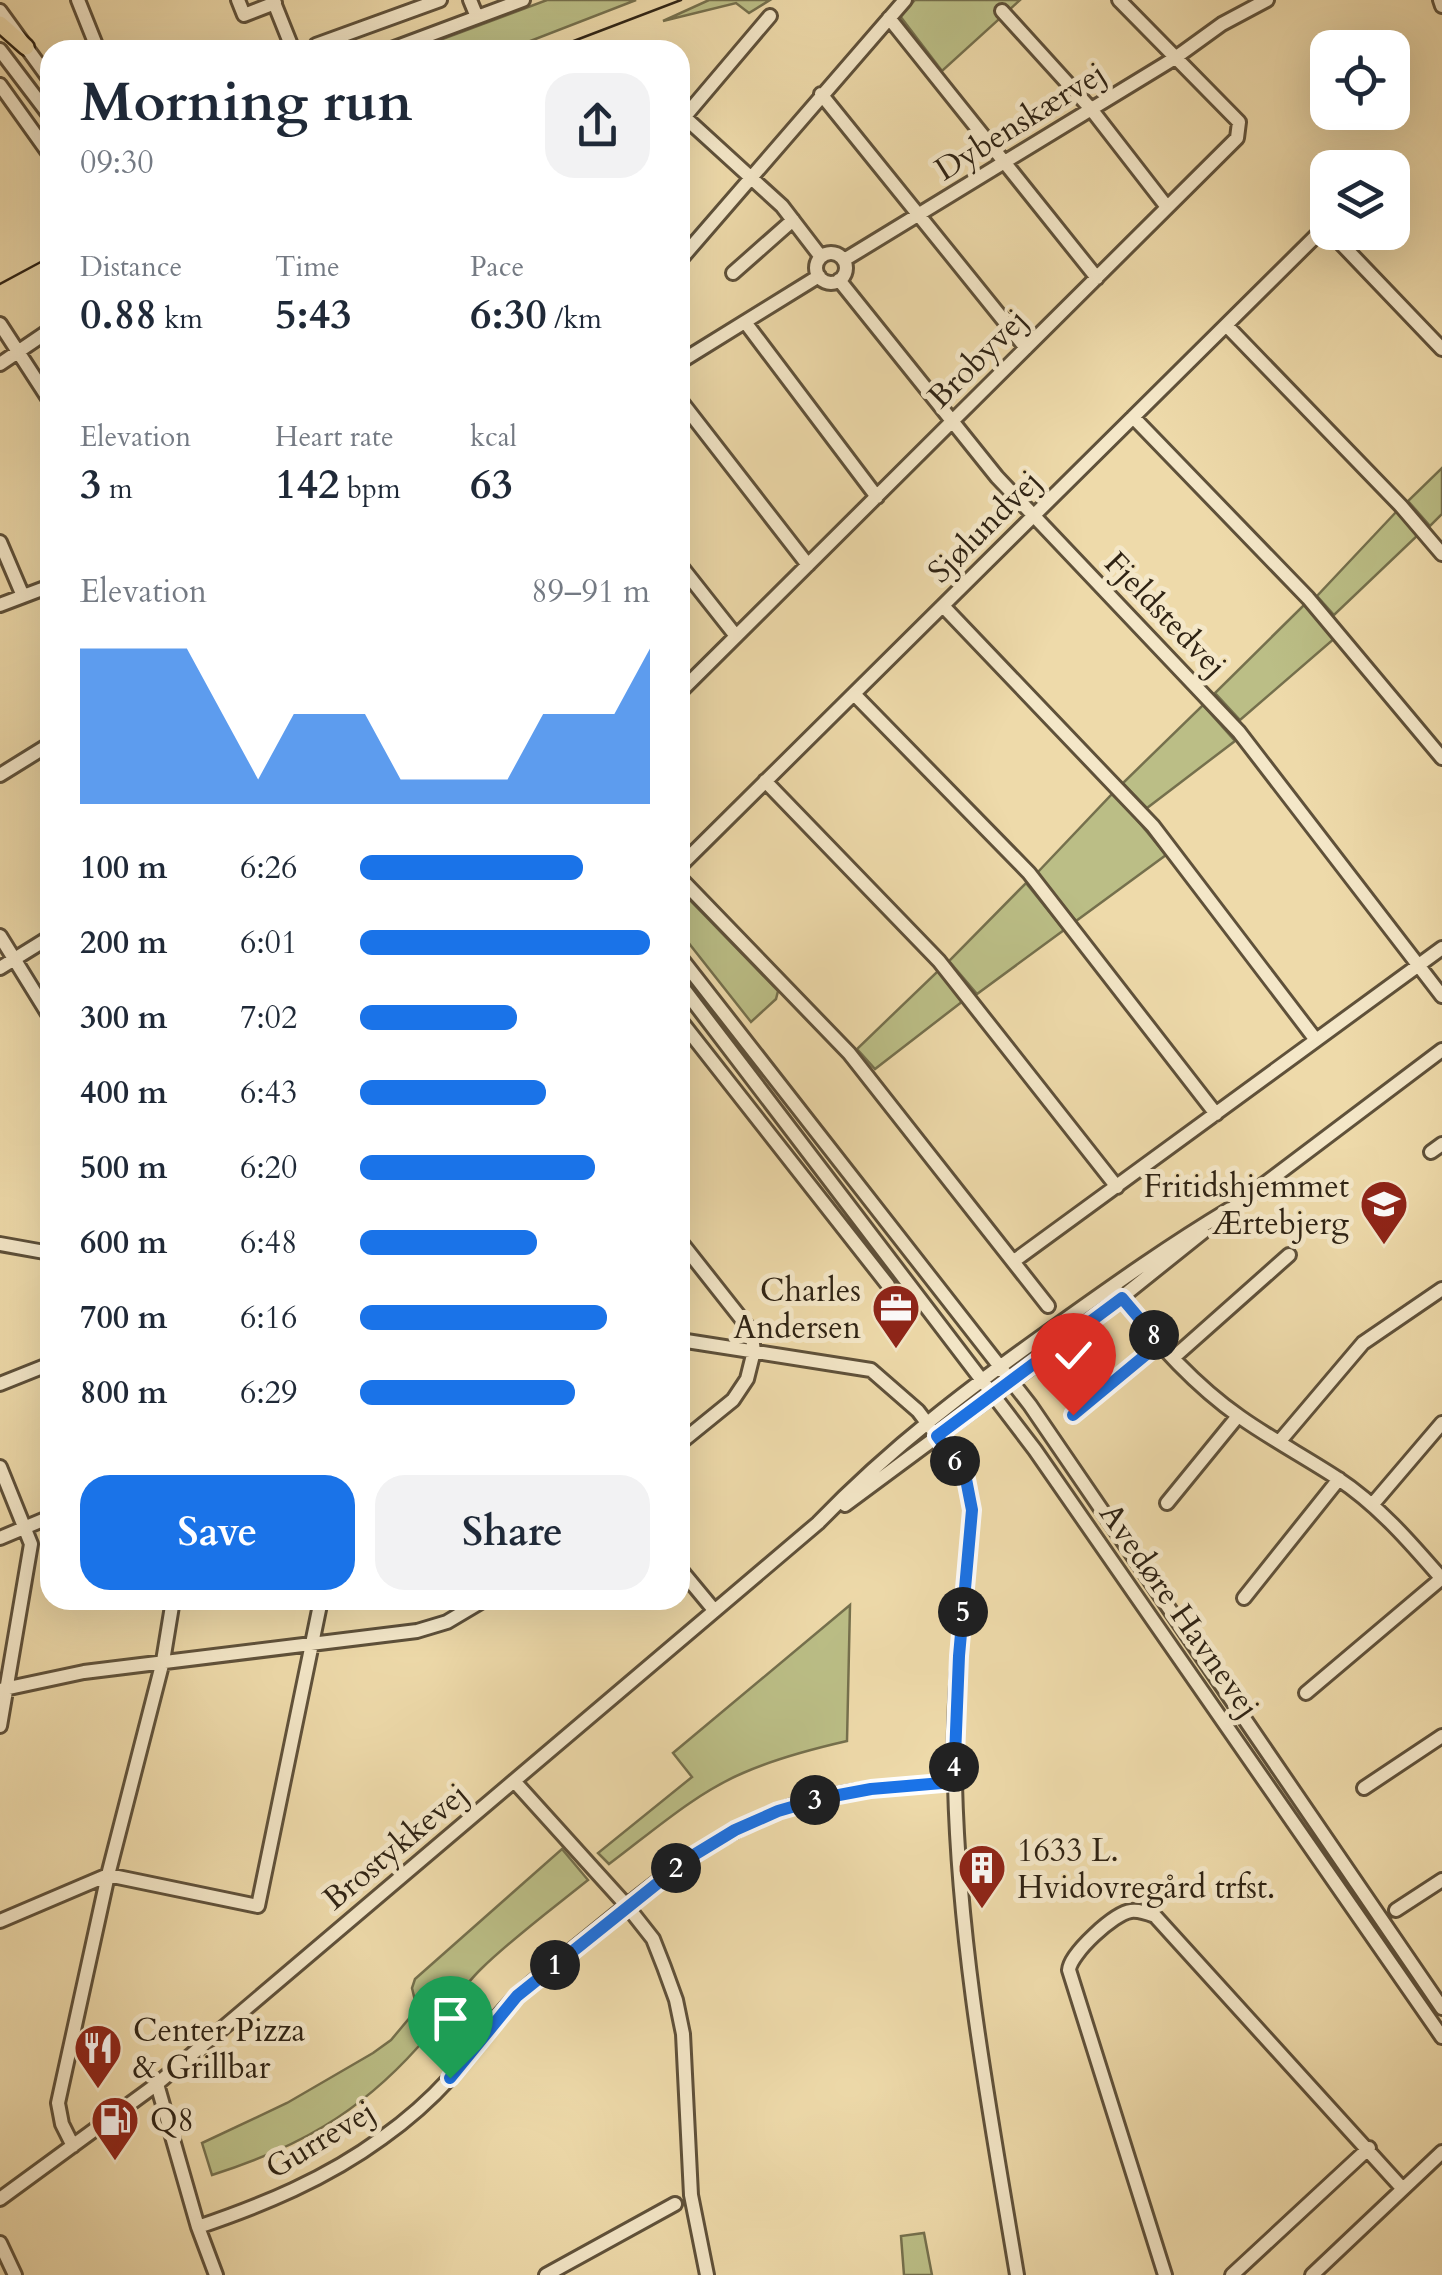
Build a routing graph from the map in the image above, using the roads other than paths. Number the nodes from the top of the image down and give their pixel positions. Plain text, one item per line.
1 (78, 0) edge
2 (238, 0) edge
3 (440, 0) edge
4 (470, 0) edge
5 (524, 0) edge
6 (905, 0) edge
7 (1118, 0) edge
8 (1247, 0) edge
9 (1267, 0) edge
10 (274, 2) edge
11 (1002, 11) dead end
12 (0, 12) edge
13 (770, 16) dead end
14 (476, 17) junction
15 (889, 18) junction
16 (0, 24) edge
17 (1222, 24) junction
18 (94, 40) edge
19 (289, 40) edge
20 (332, 40) edge
21 (415, 40) edge
22 (26, 46) junction
23 (0, 50) edge
24 (1175, 58) junction
25 (40, 66) edge
26 (1, 88) edge
27 (821, 94) junction
28 (40, 103) edge
29 (690, 108) edge
30 (1092, 109) junction
31 (690, 125) edge
32 (40, 141) edge
33 (1006, 161) junction
34 (752, 176) junction
35 (1167, 208) junction
36 (920, 214) junction
37 (793, 220) junction
38 (1310, 244) edge
39 (690, 248) edge
40 (1348, 250) edge
41 (821, 257) junction
42 (844, 260) junction
43 (733, 273) dead end
44 (819, 276) junction
45 (1097, 278) junction
46 (839, 280) junction
47 (745, 322) junction
48 (0, 324) edge
49 (1226, 324) junction
50 (40, 337) edge
51 (1026, 348) junction
52 (1442, 349) edge
53 (18, 352) junction
54 (690, 356) edge
55 (0, 364) edge
56 (40, 386) edge
57 (690, 413) edge
58 (1133, 417) junction
59 (952, 422) junction
60 (876, 497) junction
61 (1032, 516) junction
62 (0, 542) edge
63 (1442, 554) edge
64 (808, 564) junction
65 (690, 578) edge
66 (40, 590) edge
67 (23, 596) junction
68 (0, 606) edge
69 (943, 606) junction
70 (736, 636) junction
71 (690, 682) edge
72 (854, 694) junction
73 (40, 750) edge
74 (1442, 758) edge
75 (0, 775) edge
76 (766, 782) junction
77 (690, 856) edge
78 (690, 888) edge
79 (0, 936) edge
80 (40, 943) edge
81 (1442, 948) edge
82 (14, 959) junction
83 (1418, 965) junction
84 (0, 968) edge
85 (690, 971) edge
86 (1442, 996) edge
87 (690, 997) edge
88 (40, 1002) edge
89 (690, 1033) edge
90 (1316, 1040) junction
91 (1442, 1050) edge
92 (1216, 1114) junction
93 (1116, 1187) junction
94 (1230, 1209) junction
95 (0, 1244) edge
96 (40, 1250) edge
97 (690, 1254) edge
98 (1289, 1255) dead end
99 (1014, 1261) junction
100 (888, 1285) dead end
101 (1112, 1285) junction
102 (1442, 1288) edge
103 (1122, 1298) junction
104 (1048, 1306) dead end
105 (690, 1341) edge
106 (1160, 1343) junction
107 (754, 1351) junction
108 (1173, 1358) junction
109 (999, 1366) junction
110 (40, 1368) edge
111 (981, 1380) junction
112 (1011, 1382) junction
113 (0, 1384) edge
114 (993, 1395) junction
115 (1073, 1415) dead end
116 (1238, 1416) junction
117 (927, 1422) junction
118 (1442, 1423) edge
119 (690, 1435) edge
120 (937, 1436) junction
121 (1279, 1442) junction
122 (0, 1467) edge
123 (1339, 1479) junction
124 (1167, 1503) dead end
125 (1372, 1506) junction
126 (40, 1521) edge
127 (818, 1523) junction
128 (25, 1527) junction
129 (0, 1538) edge
130 (1442, 1579) edge
131 (690, 1581) edge
132 (1244, 1598) dead end
133 (171, 1610) edge
134 (319, 1610) edge
135 (467, 1610) edge
136 (714, 1610) junction
137 (314, 1644) junction
138 (163, 1661) junction
139 (4, 1690) edge
140 (1306, 1693) dead end
141 (0, 1726) edge
142 (1442, 1736) edge
143 (514, 1781) junction
144 (954, 1782) junction
145 (1364, 1788) dead end
146 (108, 1874) junction
147 (1442, 1880) edge
148 (626, 1906) junction
149 (1396, 1910) dead end
150 (2, 1916) edge
151 (1442, 2008) edge
152 (1442, 2036) edge
153 (158, 2084) junction
154 (74, 2146) junction
155 (1369, 2148) junction
156 (1441, 2154) edge
157 (1402, 2188) junction
158 (0, 2199) edge
159 (675, 2204) dead end
160 (198, 2226) junction
161 (0, 2242) edge
162 (15, 2275) edge
163 (216, 2275) edge
164 (546, 2275) edge
165 (707, 2275) edge
166 (1016, 2275) edge
167 (1165, 2275) edge
168 (1232, 2275) edge
169 (1312, 2275) edge

1 - 18 street
2 - 10 street
3 - 20 street
4 - 14 street
5 - 14 street
6 - 15 street
7 - 24 street
8 - 17 street, Dybenskærvej
9 - 17 street, Dybenskærvej
10 - 19 street
11 - 30 street
12 - 22 street
13 - 29 street
14 - 21 street
15 - 27 street
15 - 33 street
16 - 22 main road
17 - 24 street, Dybenskærvej
22 - 25 street
23 - 28 street
24 - 30 street, Dybenskærvej
24 - 35 street, Brobyvej
26 - 32 street
27 - 34 street
27 - 36 street
30 - 33 street, Dybenskærvej
30 - 35 street
31 - 34 street
33 - 36 street, Dybenskærvej
33 - 45 street
34 - 37 street
34 - 39 street
35 - 45 street, Brobyvej
36 - 42 street, Dybenskærvej
36 - 51 street
37 - 41 street
37 - 43 street
38 - 49 street, Sjølundvej
40 - 52 street
41 - 42 street
41 - 44 street
42 - 46 street
44 - 46 street
44 - 47 street
45 - 51 street, Brobyvej
46 - 59 street, Fjeldstedvej
47 - 54 street
47 - 60 street
48 - 53 street
49 - 58 street, Sjølundvej
49 - 63 street
50 - 53 street
51 - 59 street, Brobyvej
53 - 55 street
53 - 56 street
57 - 64 street
58 - 61 street, Sjølundvej
58 - 74 street
59 - 60 street, Brobyvej
59 - 61 street, Fjeldstedvej
60 - 64 street, Brobyvej
61 - 69 street, Sjølundvej
61 - 83 street, Fjeldstedvej
62 - 67 street
64 - 70 street, Brobyvej
65 - 70 street
66 - 67 street
67 - 68 street
69 - 72 street, Sjølundvej
69 - 90 street
70 - 71 street, Brobyvej
72 - 76 street, Sjølundvej
72 - 92 street
73 - 75 street
76 - 77 street, Sjølundvej
76 - 93 street
78 - 99 street
79 - 82 street
80 - 82 street
81 - 83 street
82 - 84 street
82 - 88 street
83 - 86 street, Fjeldstedvej
83 - 90 street
85 - 109 street, Avedøre Havnevej
87 - 111 street, Avedøre Havnevej
89 - 100 street
90 - 92 street
91 - 94 street, Brostykkevej
92 - 93 street
93 - 99 street
94 - 101 street, Brostykkevej
94 - 103 street, Brostykkevej
95 - 96 street
97 - 107 street
98 - 108 street
99 - 104 street
101 - 103 street
101 - 109 street, Brostykkevej
102 - 121 street
103 - 106 street
103 - 112 street, Brostykkevej
105 - 107 street
106 - 108 street
106 - 115 street
107 - 117 street
107 - 119 street
108 - 116 street
109 - 111 street, Brostykkevej
109 - 112 street, Avedøre Havnevej
110 - 113 street
111 - 114 street, Avedøre Havnevej
111 - 117 street, Brostykkevej
112 - 114 street, Brostykkevej
112 - 151 street, Avedøre Havnevej
114 - 120 street, Brostykkevej
114 - 152 street, Avedøre Havnevej
116 - 121 street
116 - 124 street
117 - 120 street
117 - 127 street, Brostykkevej
118 - 125 street
120 - 127 street, Brostykkevej
120 - 144 street
121 - 123 street
122 - 128 street
123 - 125 street
123 - 132 street
125 - 130 street
126 - 128 street
127 - 136 street, Brostykkevej
128 - 129 street
128 - 139 street
130 - 140 street
131 - 136 street
133 - 138 street
134 - 137 street
135 - 137 street
136 - 143 street, Brostykkevej
137 - 138 street
137 - 146 street
138 - 139 street
138 - 146 street
139 - 141 street
142 - 145 street
143 - 148 street
143 - 153 street, Brostykkevej
144 - 148 street, Gurrevej
144 - 166 street
146 - 150 street
146 - 154 street
147 - 149 street
148 - 160 street, Gurrevej
148 - 165 street
153 - 154 street, Brostykkevej
153 - 160 street
154 - 158 street, Brostykkevej
155 - 157 street
155 - 167 street
155 - 168 street
156 - 157 street
157 - 169 street
159 - 164 street
160 - 163 street
161 - 162 street

